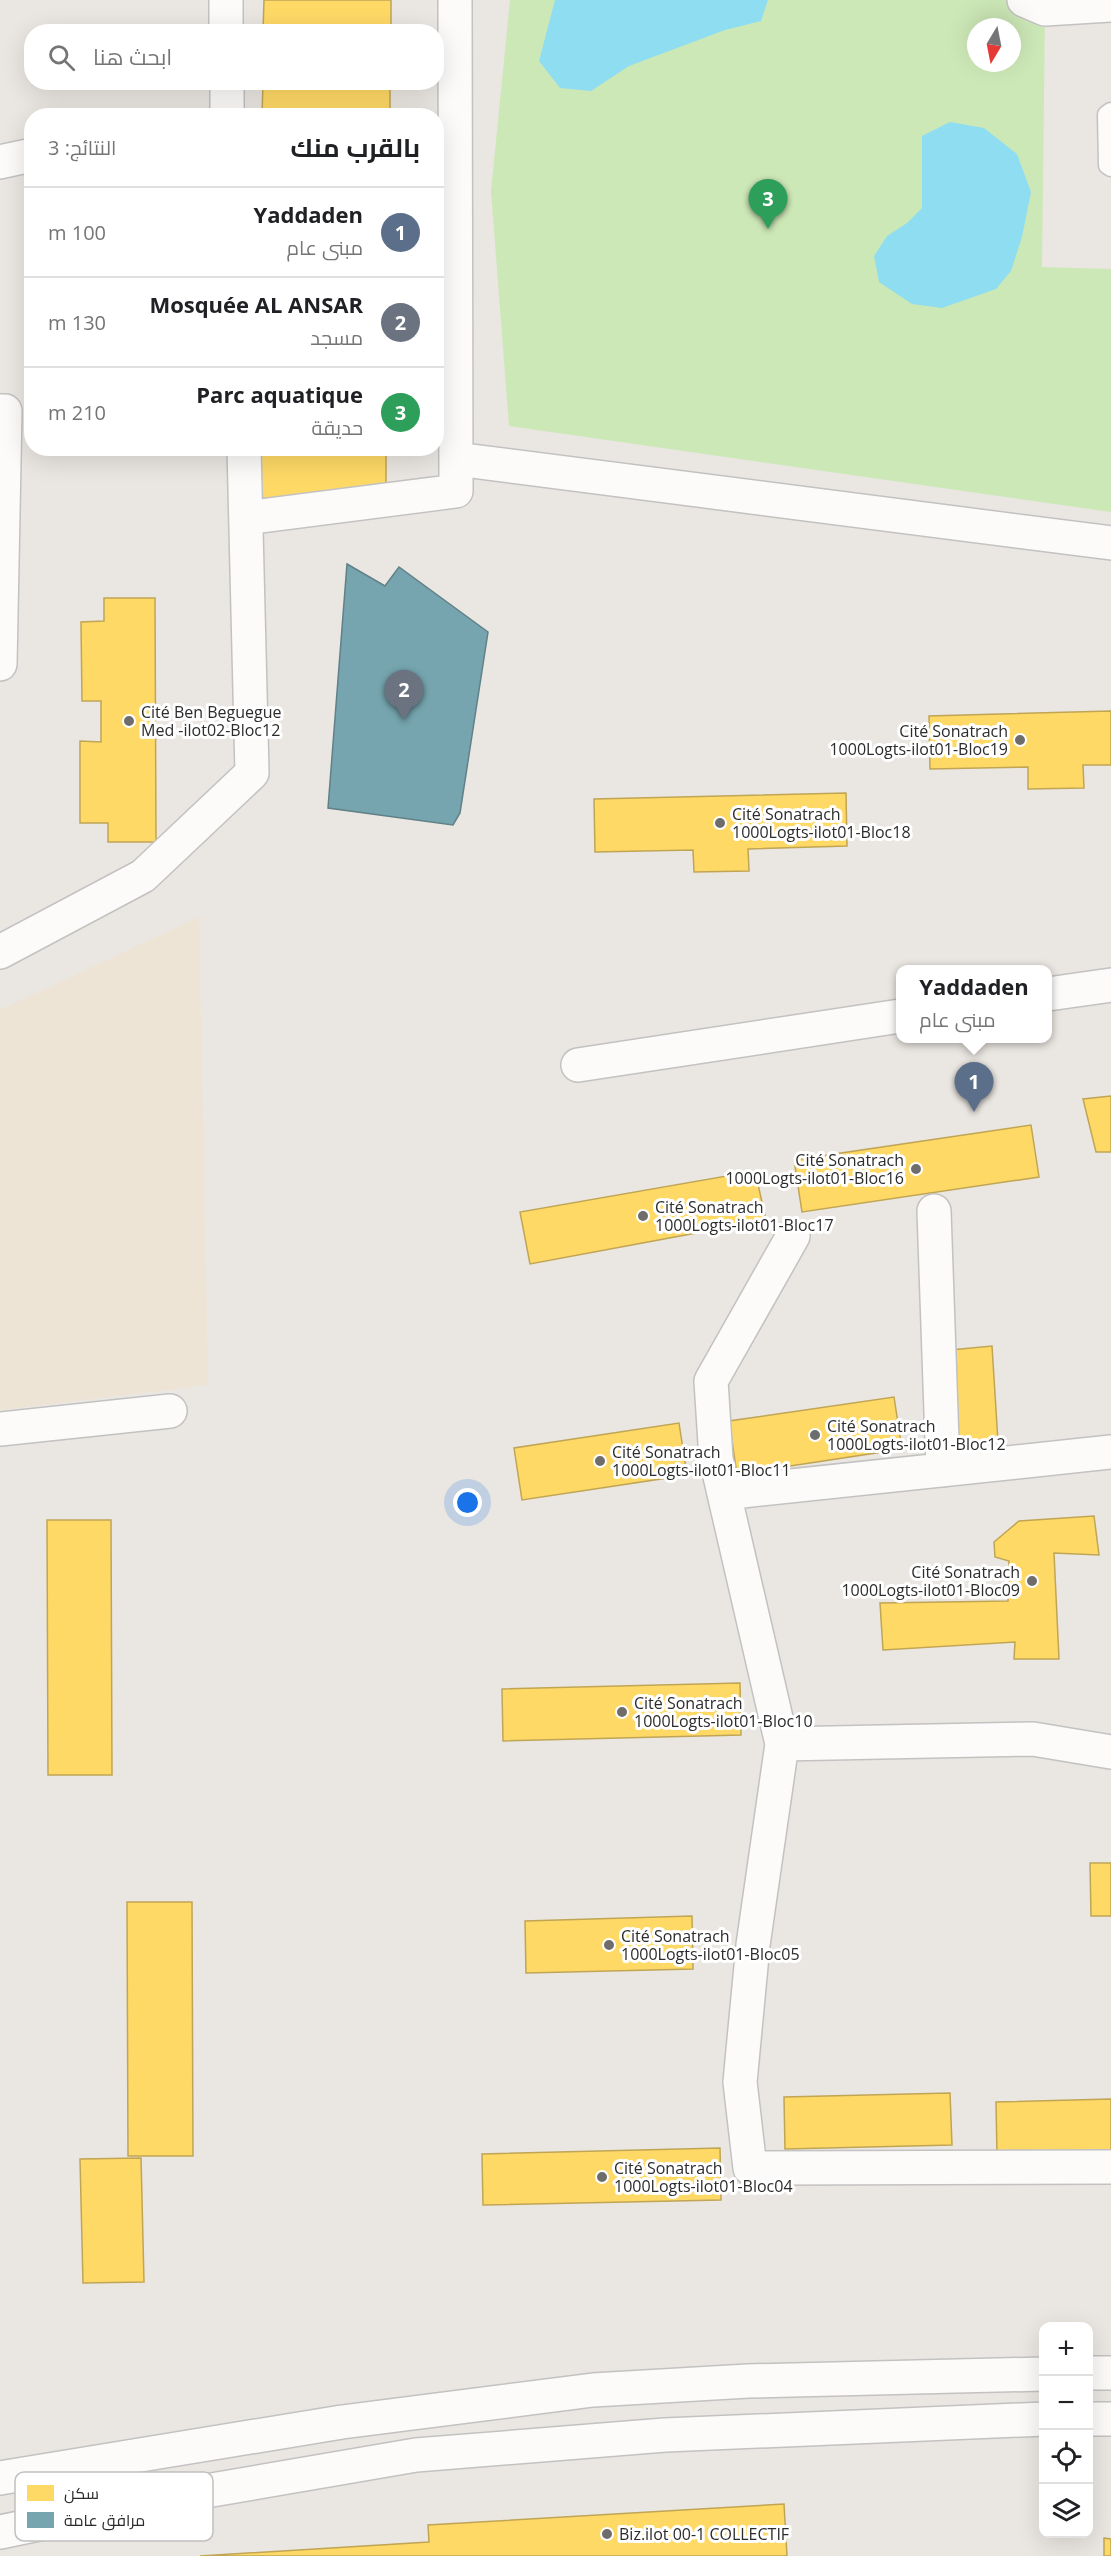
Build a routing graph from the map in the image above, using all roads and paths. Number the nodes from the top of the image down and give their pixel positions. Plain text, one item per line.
1 (226, 0) edge
2 (455, 0) edge
3 (1024, 0) edge
4 (1111, 5) edge
5 (226, 24) edge
6 (227, 90) edge
7 (227, 108) edge
8 (1111, 112) edge
9 (24, 157) edge
10 (0, 162) edge
11 (1111, 167) edge
12 (0, 411) edge
13 (244, 456) edge
14 (456, 459) junction
15 (246, 518) junction
16 (1111, 543) edge
17 (0, 664) edge
18 (0, 952) edge
19 (1111, 985) edge
20 (1052, 993) edge
21 (896, 1017) edge
22 (578, 1065) dead end
23 (934, 1211) dead end
24 (793, 1236) dead end
25 (170, 1411) dead end
26 (0, 1429) edge
27 (1111, 1452) edge
28 (943, 1470) junction
29 (724, 1493) junction
30 (782, 1744) junction
31 (1111, 1752) edge
32 (1111, 2167) edge
33 (1093, 2373) edge
34 (1111, 2373) edge
35 (1039, 2374) edge
36 (1039, 2419) edge
37 (1093, 2419) edge
38 (1111, 2419) edge
39 (37, 2472) edge
40 (15, 2476) edge
41 (0, 2478) edge
42 (213, 2490) edge
43 (15, 2529) edge
44 (0, 2532) edge

1 - 5 street
2 - 14 street
3 - 4 street
6 - 7 street
8 - 11 lane
9 - 10 street
12 - 17 street
13 - 15 street
14 - 15 street
14 - 16 street
15 - 18 street
19 - 20 street
21 - 22 street
23 - 28 street
24 - 29 street
25 - 26 street
27 - 28 street
28 - 29 street
29 - 30 street
30 - 31 street
30 - 32 street
33 - 34 street
35 - 39 street
36 - 42 street
37 - 38 street
40 - 41 street
43 - 44 street

